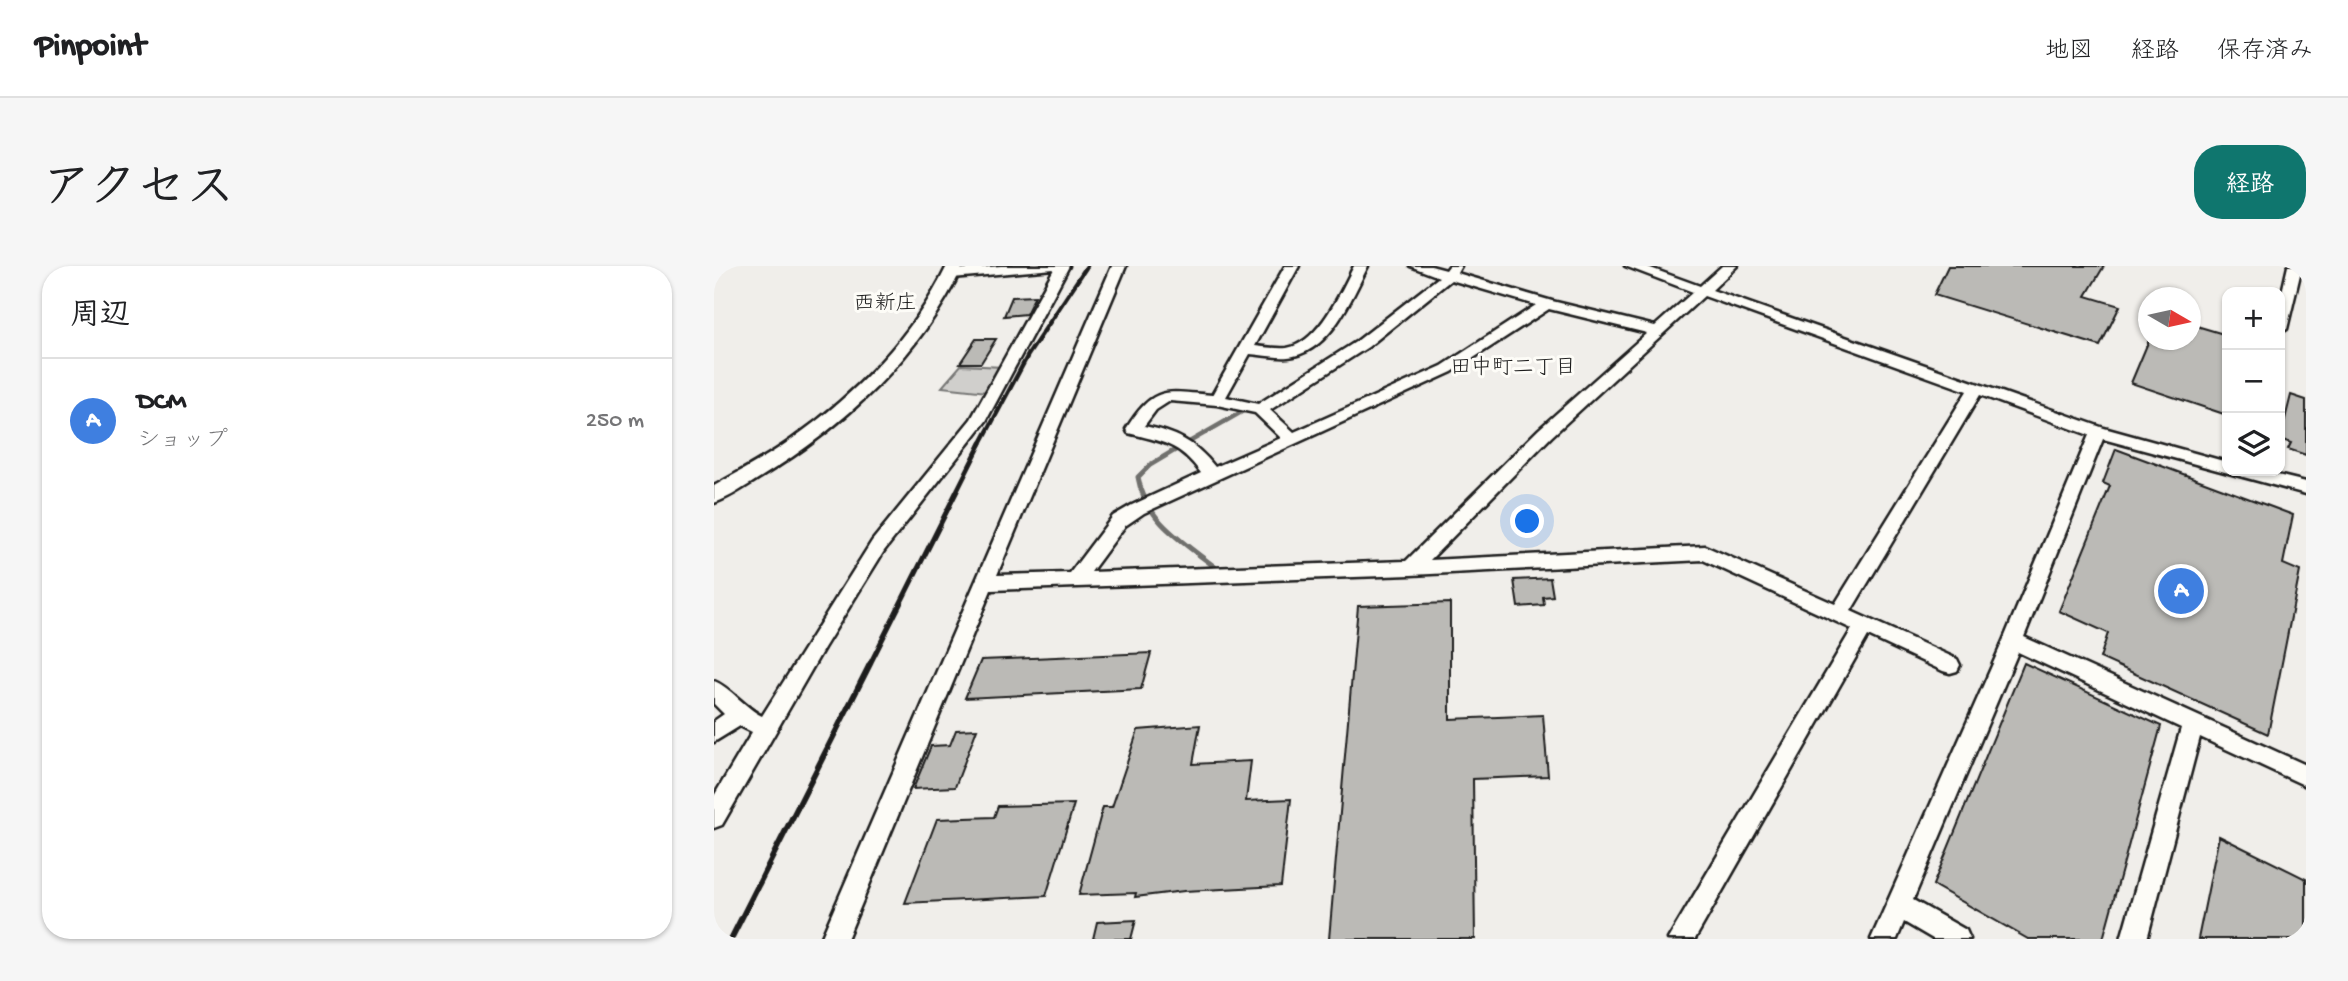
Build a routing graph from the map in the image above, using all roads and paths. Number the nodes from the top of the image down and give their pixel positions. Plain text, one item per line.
1 (1051, 266) edge
2 (1062, 266) edge
3 (1119, 266) edge
4 (1292, 266) edge
5 (1361, 266) edge
6 (1417, 266) edge
7 (1632, 266) edge
8 (1730, 266) edge
9 (2295, 266) edge
10 (953, 270) edge
11 (1453, 271) edge
12 (1703, 292) junction
13 (1546, 304) junction
14 (2285, 308) edge
15 (1656, 331) junction
16 (1245, 349) junction
17 (1976, 389) junction
18 (1217, 400) junction
19 (1260, 409) junction
20 (2098, 432) junction
21 (1292, 439) junction
22 (2222, 467) edge
23 (1212, 476) junction
24 (2262, 476) edge
25 (2306, 488) edge
26 (714, 496) edge
27 (1411, 568) junction
28 (1076, 579) junction
29 (983, 583) junction
30 (1839, 614) junction
31 (1864, 626) junction
32 (2013, 641) junction
33 (1950, 665) dead end
34 (714, 690) edge
35 (740, 715) junction
36 (2193, 724) junction
37 (766, 729) junction
38 (714, 733) edge
39 (2306, 776) edge
40 (714, 817) edge
41 (1899, 906) junction
42 (834, 939) edge
43 (1681, 939) edge
44 (1884, 939) edge
45 (1957, 939) edge
46 (2134, 939) edge

1 - 10 street
2 - 37 street
3 - 29 street
4 - 16 street
5 - 16 street
6 - 11 street
7 - 12 street
8 - 12 street
9 - 14 street
10 - 26 main road
11 - 13 street
11 - 19 street
12 - 15 street
12 - 17 street
13 - 15 street
13 - 21 street
15 - 27 street
16 - 18 street
17 - 20 street
17 - 30 street
18 - 19 street
18 - 23 street
19 - 21 street
20 - 22 street
20 - 32 street
21 - 23 street
23 - 28 street
24 - 25 street
27 - 28 street
27 - 30 street
28 - 29 street
29 - 42 street
30 - 31 street
31 - 33 street
31 - 43 street
32 - 36 street
32 - 41 street
34 - 35 street
35 - 37 street
35 - 38 street
36 - 39 street
36 - 46 street
37 - 40 street
41 - 44 street
41 - 45 street

